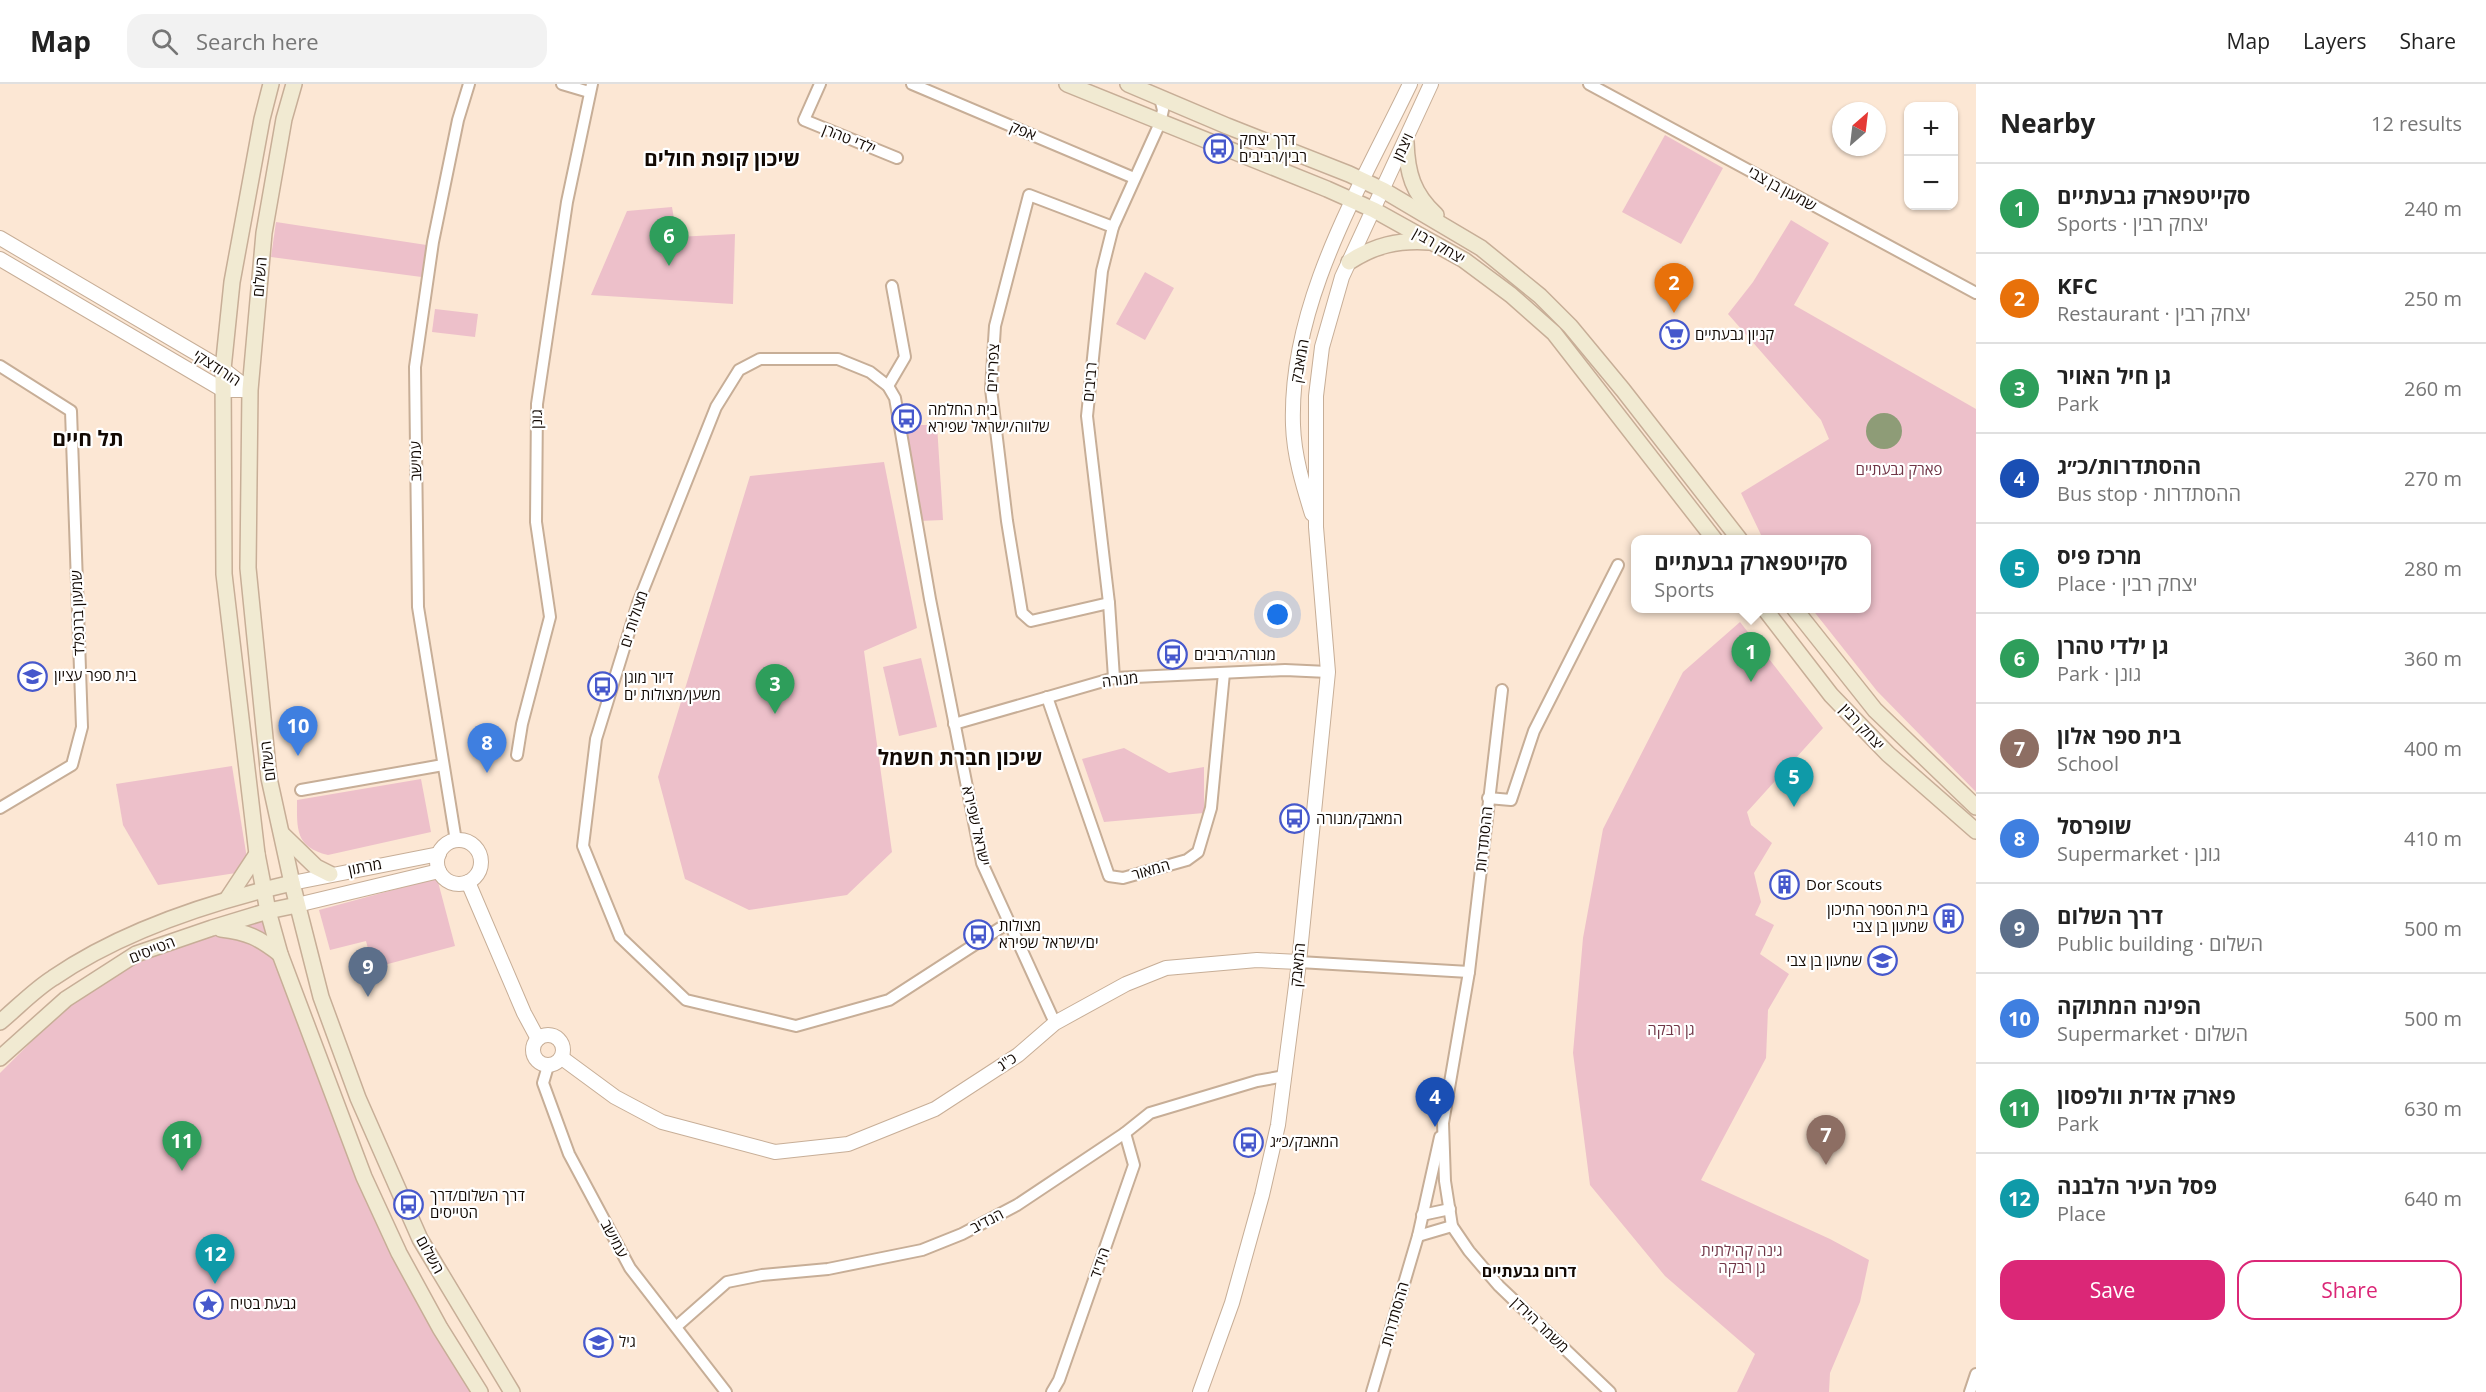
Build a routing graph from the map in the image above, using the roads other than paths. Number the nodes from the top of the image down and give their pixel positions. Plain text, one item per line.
1 (271, 84) edge
2 (294, 84) edge
3 (470, 84) edge
4 (562, 84) edge
5 (820, 84) edge
6 (912, 84) edge
7 (1067, 84) edge
8 (1128, 84) edge
9 (1410, 84) edge
10 (1431, 84) edge
11 (1589, 84) edge
12 (590, 88) edge
13 (1160, 98) junction
14 (1160, 123) junction
15 (1406, 142) junction
16 (897, 158) dead end
17 (1134, 178) junction
18 (1364, 181) junction
19 (1383, 190) junction
20 (1354, 201) junction
21 (1374, 210) junction
22 (1113, 227) junction
23 (1453, 231) junction
24 (0, 238) edge
25 (1435, 243) junction
26 (0, 259) edge
27 (1349, 262) junction
28 (892, 286) dead end
29 (1976, 293) edge
30 (0, 366) edge
31 (223, 369) junction
32 (888, 386) junction
33 (223, 390) junction
34 (250, 390) junction
35 (1316, 527) junction
36 (1711, 535) edge
37 (1736, 535) edge
38 (1618, 565) dead end
39 (1109, 603) junction
40 (1767, 613) edge
41 (1797, 613) edge
42 (1328, 672) junction
43 (1224, 673) junction
44 (1114, 678) junction
45 (1502, 690) dead end
46 (1047, 697) junction
47 (954, 724) junction
48 (517, 755) dead end
49 (443, 765) junction
50 (301, 790) dead end
51 (1488, 798) junction
52 (1976, 807) edge
53 (0, 808) edge
54 (279, 830) junction
55 (1976, 831) edge
56 (456, 841) junction
57 (257, 854) junction
58 (439, 854) junction
59 (439, 871) junction
60 (330, 874) junction
61 (468, 882) junction
62 (292, 883) junction
63 (263, 890) junction
64 (228, 898) junction
65 (297, 905) junction
66 (268, 911) junction
67 (1008, 923) junction
68 (212, 928) junction
69 (280, 954) junction
70 (1299, 962) junction
71 (1469, 972) junction
72 (0, 1022) edge
73 (1055, 1023) junction
74 (538, 1039) junction
75 (0, 1058) edge
76 (562, 1058) junction
77 (548, 1066) junction
78 (1285, 1076) junction
79 (1443, 1123) junction
80 (1125, 1133) junction
81 (1450, 1209) junction
82 (1422, 1215) junction
83 (1452, 1226) junction
84 (1418, 1236) junction
85 (676, 1326) junction
86 (1976, 1374) edge
87 (480, 1392) edge
88 (512, 1392) edge
89 (726, 1392) edge
90 (1052, 1392) edge
91 (1200, 1392) edge
92 (1372, 1392) edge
93 (1610, 1392) edge
94 (1970, 1392) edge

1 - 31 main road, השלום
2 - 34 main road, השלום
3 - 49 street, עמישב
4 - 12 street
5 - 16 street, ילדי טהרן
6 - 17 street, אפק
7 - 14 main road, יצחק רבין
8 - 13 main road, יצחק רבין
9 - 18 street, ויצמן
10 - 15 street, ויצמן
11 - 29 street, שמעון בן צבי
12 - 48 street, גונן
13 - 14 street, רביבים
13 - 18 main road, יצחק רבין
14 - 17 street, רביבים
14 - 20 main road, יצחק רבין
15 - 19 street, ויצמן
15 - 23 main road
17 - 22 street, רביבים
18 - 19 main road, יצחק רבין
18 - 20 street, ויצמן
19 - 21 street, ויצמן
19 - 23 main road, יצחק רבין
20 - 21 main road, יצחק רבין
20 - 35 street, המאבק
21 - 25 main road, יצחק רבין
21 - 27 street, המאבק
22 - 39 street, רביבים
22 - 39 street, צפרירים
23 - 37 main road, יצחק רבין
24 - 31 street, הורודצקי
25 - 27 main road
25 - 36 main road, יצחק רבין
26 - 33 street, הורודצקי
27 - 35 street, המאבק
28 - 32 street
30 - 53 street, שמעון ברנפלד
31 - 33 main road, השלום
31 - 34 street, הורודצקי
32 - 47 street
32 - 67 street, מצולות ים
33 - 34 street, הורודצקי
33 - 57 main road, השלום
34 - 54 main road, השלום
35 - 42 street, המאבק
38 - 51 street, ההסתדרות
39 - 44 street, רביבים
40 - 55 main road, יצחק רבין
41 - 52 main road, יצחק רבין
42 - 43 street, מנורה
42 - 70 street, המאבק
43 - 44 street, מנורה
43 - 46 street, המאור
44 - 46 street, מנורה
45 - 51 street
46 - 47 street, מנורה
47 - 67 street, ישראל שפירא
49 - 50 street
49 - 56 street, עמישב
51 - 71 street, ההסתדרות
54 - 60 main road
54 - 62 main road, השלום
56 - 58 street
56 - 61 street
57 - 63 main road, השלום
57 - 64 main road
58 - 59 street
58 - 60 street, מרתון
59 - 61 street
59 - 65 street, מרתון
60 - 62 street, מרתון
61 - 74 street
62 - 63 main road, הטייסים
62 - 65 main road, השלום
63 - 64 main road, הטייסים
63 - 66 main road, השלום
64 - 72 main road, הטייסים
65 - 66 main road, הטייסים
65 - 88 main road, השלום
66 - 68 main road, הטייסים
66 - 69 main road, השלום
67 - 73 street, ישראל שפירא
68 - 69 main road
68 - 75 main road, הטייסים
69 - 87 main road, השלום
70 - 71 street, כ"ג
70 - 73 street, כ"ג
70 - 78 street, המאבק
71 - 79 street, ההסתדרות
73 - 76 street, כ"ג
74 - 76 street
74 - 77 street
76 - 77 street
77 - 85 street, עמישב
78 - 80 street, הנדיב
78 - 91 street, המאבק
79 - 81 street, ההסתדרות
79 - 82 street, ההסתדרות
80 - 85 street, הנדיב
80 - 90 street, הידיד
81 - 82 street
81 - 83 street, ההסתדרות
82 - 84 street, ההסתדרות
83 - 84 street
83 - 93 street, משמר הירדן
84 - 92 street, ההסתדרות
85 - 89 street, עמישב
86 - 94 street

